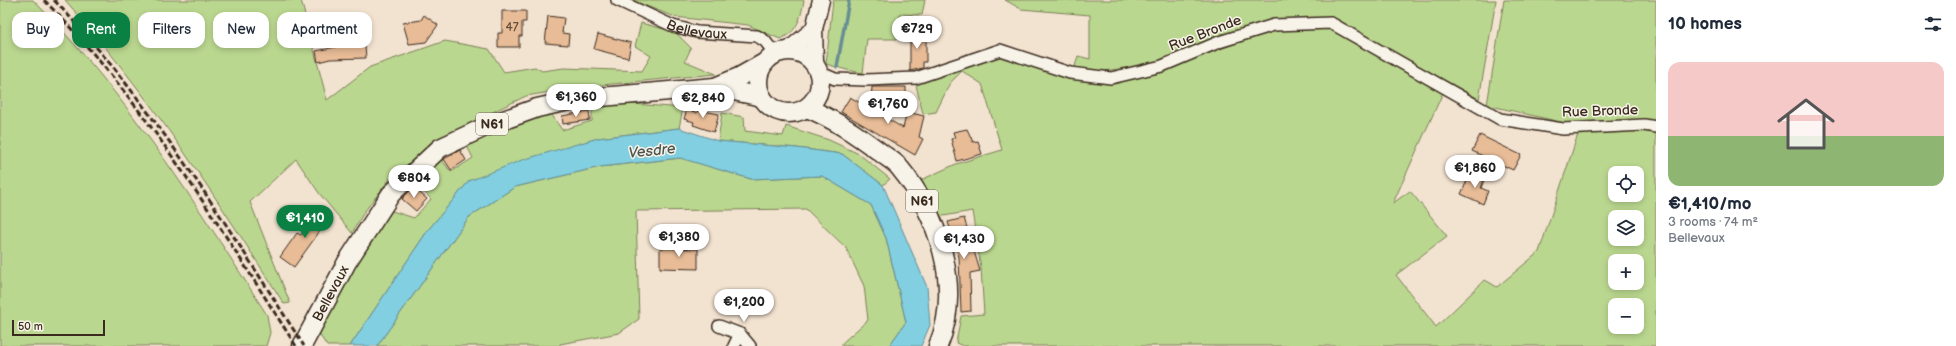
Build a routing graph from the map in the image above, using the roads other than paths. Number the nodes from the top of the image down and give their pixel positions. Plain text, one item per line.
1 (617, 0) edge
2 (821, 0) edge
3 (814, 29) junction
4 (776, 56) junction
5 (817, 68) junction
6 (715, 88) junction
7 (762, 97) junction
8 (807, 108) junction
9 (1656, 127) edge
10 (719, 326) dead end
11 (740, 334) junction
12 (302, 346) edge
13 (734, 346) edge
14 (750, 346) edge
15 (938, 346) edge

1 - 4 street, Bellevaux
2 - 3 main road
3 - 4 main road
3 - 5 main road
4 - 5 main road
4 - 6 main road, Bellevaux / N61
4 - 7 main road
5 - 8 main road
5 - 9 street, Rue Bronde
6 - 7 main road, Bellevaux / N61
6 - 12 main road, Bellevaux / N61
7 - 8 main road
8 - 15 main road, N61
10 - 11 street
11 - 13 street
11 - 14 street

